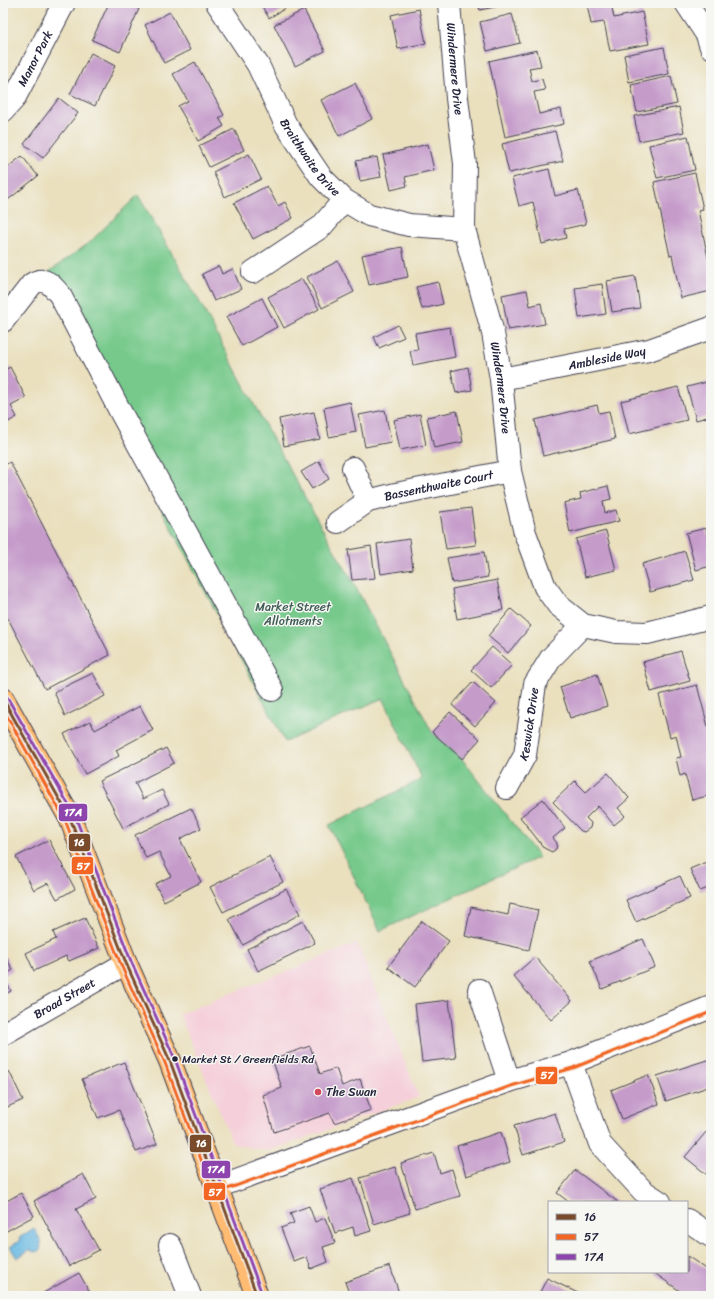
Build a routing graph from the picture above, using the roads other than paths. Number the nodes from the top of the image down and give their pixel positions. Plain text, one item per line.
1 (64, 3) edge
2 (217, 3) edge
3 (449, 3) edge
4 (686, 3) edge
5 (711, 47) edge
6 (3, 111) edge
7 (344, 200) junction
8 (464, 229) junction
9 (253, 272) dead end
10 (3, 321) edge
11 (711, 328) edge
12 (501, 379) junction
13 (353, 468) dead end
14 (510, 471) junction
15 (368, 501) junction
16 (338, 522) dead end
17 (711, 618) edge
18 (582, 625) junction
19 (272, 690) dead end
20 (3, 699) edge
21 (507, 788) dead end
22 (126, 963) junction
23 (478, 990) dead end
24 (711, 1007) edge
25 (3, 1034) edge
26 (571, 1063) junction
27 (509, 1081) junction
28 (217, 1187) junction
29 (658, 1201) edge
30 (688, 1221) edge
31 (711, 1236) edge
32 (170, 1245) dead end
33 (190, 1296) edge
34 (257, 1296) edge

1 - 6 street, Manor Park
2 - 7 street, Braithwaite Drive
3 - 8 street, Windermere Drive
4 - 5 street
7 - 8 street, Braithwaite Drive
7 - 9 street
8 - 12 street, Windermere Drive
10 - 19 street
11 - 12 street, Ambleside Way
12 - 14 street, Windermere Drive
13 - 15 street, Bassenthwaite Court
14 - 15 street, Bassenthwaite Court
14 - 18 street, Windermere Drive
15 - 16 street, Bassenthwaite Court
17 - 18 street, Windermere Drive
18 - 21 street, Keswick Drive
20 - 22 highway
22 - 25 street, Broad Street
22 - 28 highway
23 - 27 street
24 - 26 street
26 - 27 street
26 - 29 street
27 - 28 street
28 - 34 highway
30 - 31 street
32 - 33 street

